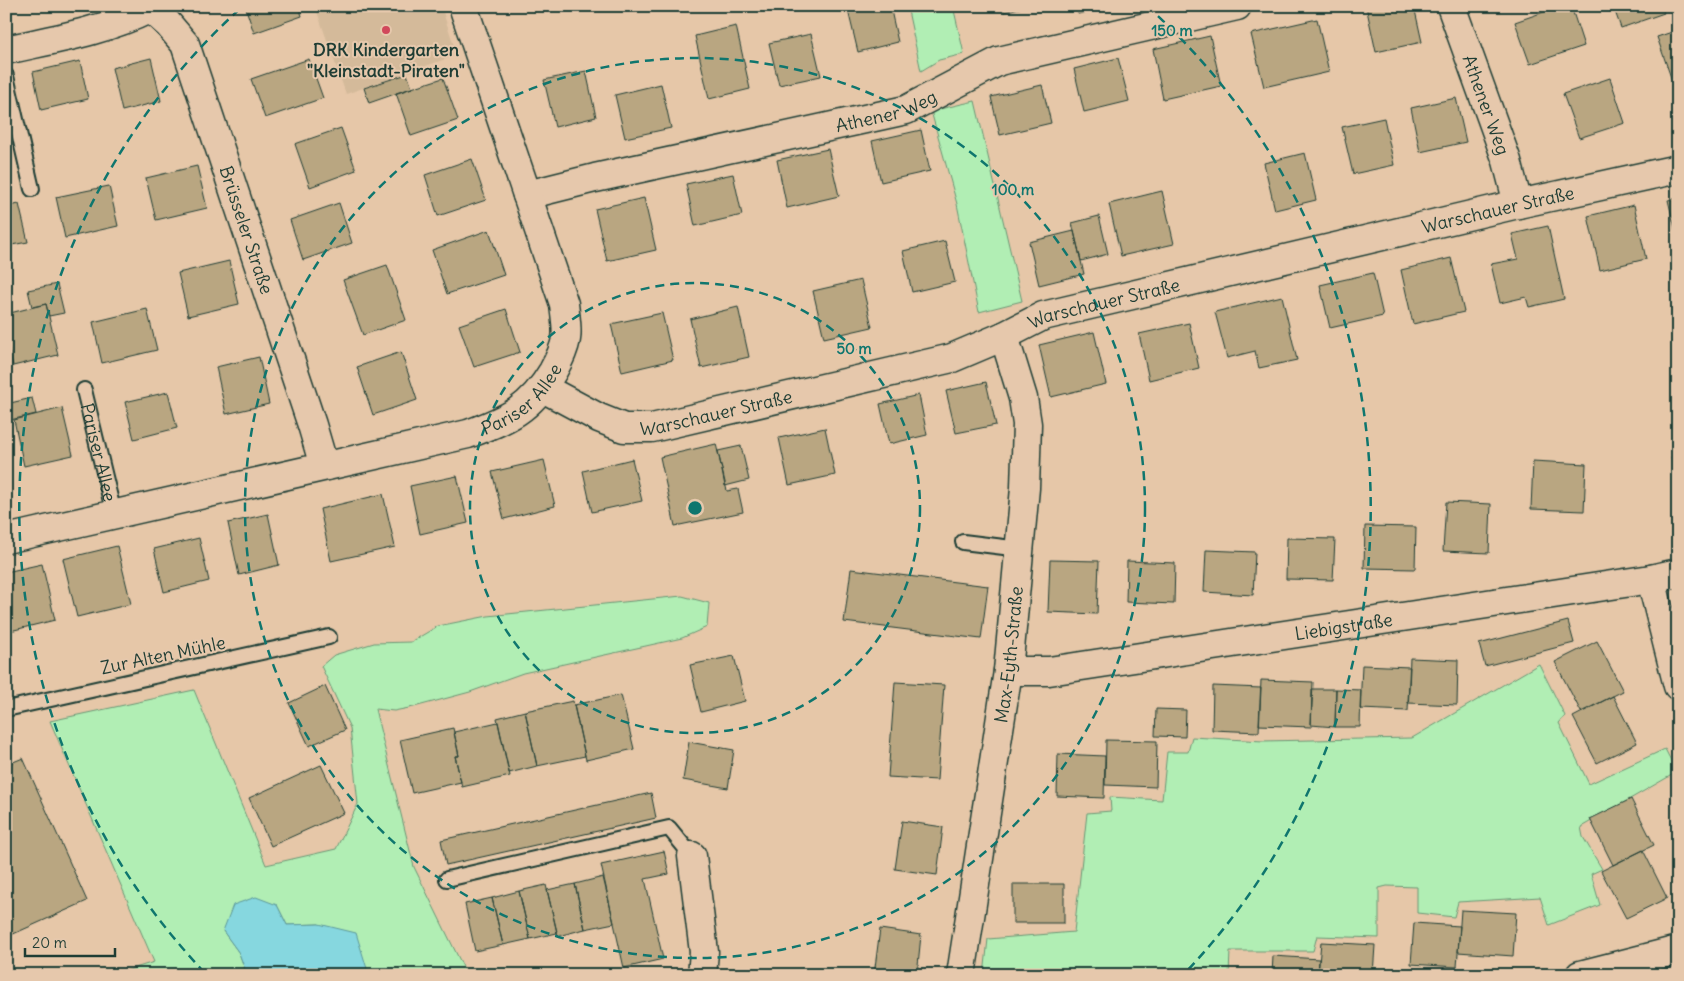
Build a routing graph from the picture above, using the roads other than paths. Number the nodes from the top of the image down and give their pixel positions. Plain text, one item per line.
1 (464, 6) edge
2 (1237, 6) edge
3 (1451, 6) edge
4 (149, 7) edge
5 (6, 50) edge
6 (6, 76) edge
7 (1678, 169) edge
8 (32, 189) dead end
9 (527, 195) junction
10 (1518, 204) junction
11 (1004, 336) junction
12 (543, 388) junction
13 (84, 390) dead end
14 (324, 466) junction
15 (114, 514) junction
16 (6, 539) edge
17 (963, 542) dead end
18 (1020, 549) junction
19 (1678, 573) edge
20 (1651, 579) junction
21 (328, 637) dead end
22 (1008, 671) junction
23 (1678, 686) edge
24 (6, 709) edge
25 (692, 856) joint
26 (447, 879) dead end
27 (1678, 950) edge
28 (702, 975) edge
29 (961, 975) edge
30 (1580, 975) edge

1 - 9 street, Pariser Allee
2 - 9 street, Athener Weg
3 - 10 street, Athener Weg
4 - 5 street
4 - 14 street, Brüsseler Straße
6 - 8 lane
7 - 10 street, Warschauer Straße
9 - 12 street, Pariser Allee
10 - 11 street, Warschauer Straße
11 - 12 street, Warschauer Straße
11 - 18 street, Max-Eyth-Straße
12 - 14 street, Pariser Allee
13 - 15 lane, Pariser Allee
14 - 15 street, Pariser Allee
15 - 16 street, Pariser Allee
17 - 18 lane
18 - 22 street, Max-Eyth-Straße
19 - 20 street, Liebigstraße
20 - 22 street, Liebigstraße
20 - 23 street
21 - 24 lane, Zur Alten Mühle
22 - 29 street, Max-Eyth-Straße
25 - 26 lane
25 - 28 street
27 - 30 street

